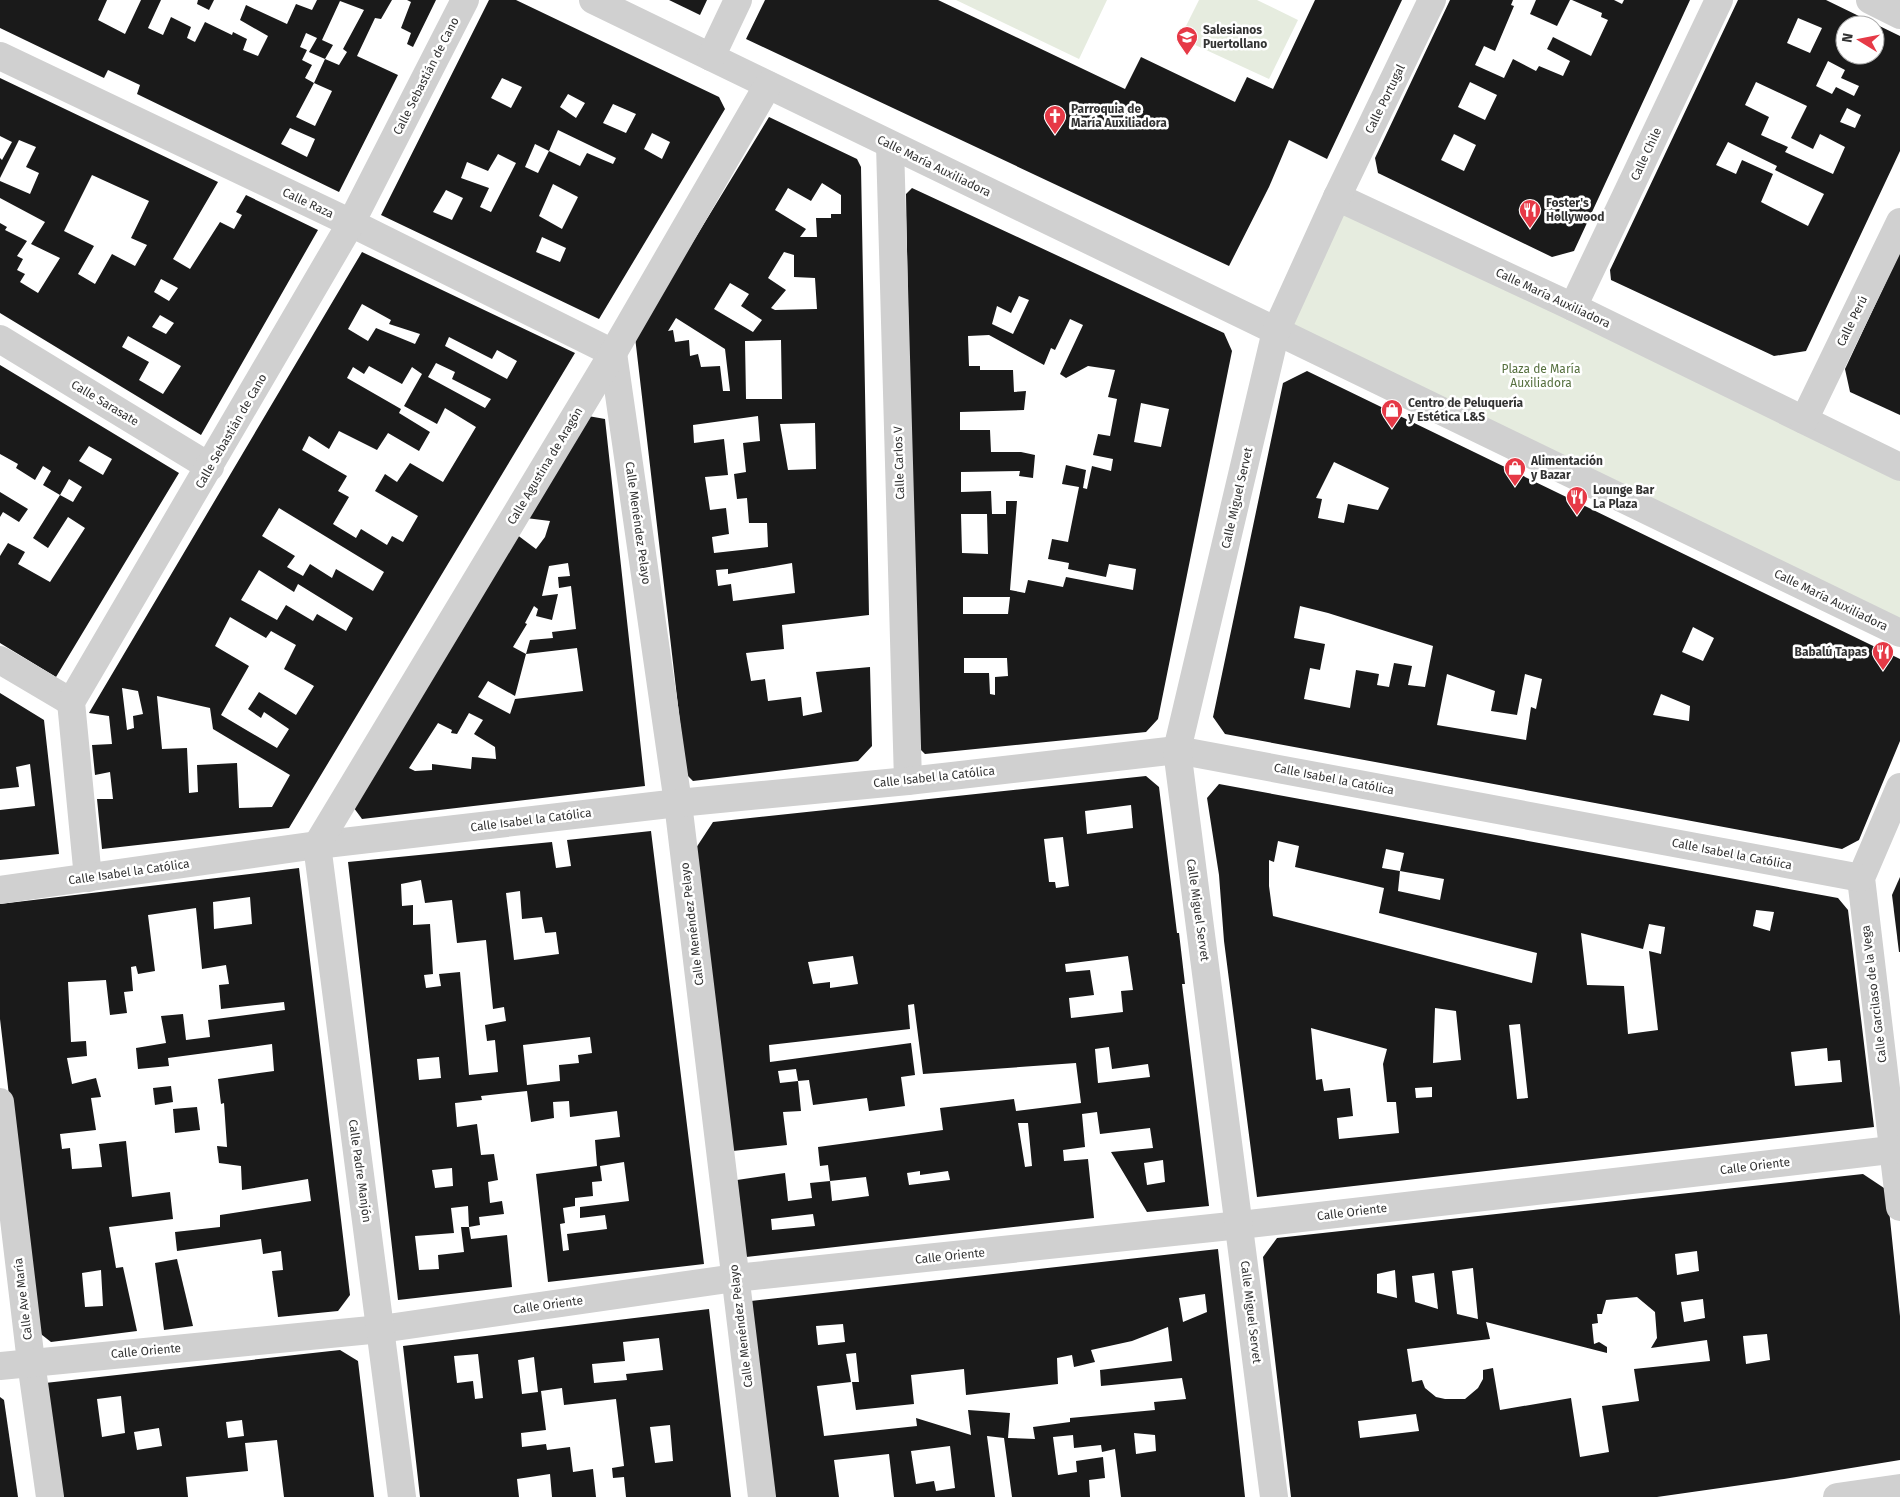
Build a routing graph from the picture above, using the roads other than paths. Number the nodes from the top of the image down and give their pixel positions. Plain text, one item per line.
1 (465, 0) edge
2 (593, 0) edge
3 (738, 0) edge
4 (1432, 0) edge
5 (1719, 0) edge
6 (1870, 0) edge
7 (1900, 14) edge
8 (0, 56) edge
9 (711, 57) junction
10 (768, 85) junction
11 (890, 145) junction
12 (1337, 197) junction
13 (1900, 222) edge
14 (351, 223) junction
15 (1573, 307) junction
16 (1276, 331) junction
17 (0, 339) edge
18 (613, 353) junction
19 (1804, 420) junction
20 (210, 467) junction
21 (1900, 467) edge
22 (1900, 634) edge
23 (0, 660) edge
24 (72, 702) junction
25 (1177, 750) junction
26 (908, 781) junction
27 (1900, 788) edge
28 (678, 803) junction
29 (317, 845) junction
30 (88, 878) junction
31 (1861, 878) junction
32 (0, 890) edge
33 (0, 1102) edge
34 (1896, 1149) edge
35 (1900, 1207) edge
36 (1240, 1226) junction
37 (735, 1278) junction
38 (381, 1329) junction
39 (30, 1362) junction
40 (0, 1366) edge
41 (1900, 1488) edge
42 (50, 1497) edge
43 (402, 1497) edge
44 (762, 1497) edge
45 (1274, 1497) edge
46 (1837, 1497) edge

1 - 14 street, Calle Sebastián de Cano
2 - 9 street, Calle María Auxiliadora
3 - 9 street
4 - 12 street, Calle Portugal
5 - 15 street, Calle Chile
6 - 7 street
8 - 14 street, Calle Raza
9 - 10 street, Calle María Auxiliadora
10 - 11 street, Calle María Auxiliadora
10 - 18 street, Calle Agustina de Aragón
11 - 16 street, Calle María Auxiliadora
11 - 26 street, Calle Carlos V
12 - 15 street, Calle María Auxiliadora
12 - 16 street
13 - 19 street, Calle Perú
14 - 18 street, Calle Raza
14 - 20 street, Calle Sebastián de Cano
15 - 19 street, Calle María Auxiliadora
16 - 22 street, Calle María Auxiliadora
16 - 25 street, Calle Miguel Servet
17 - 20 street, Calle Sarasate
18 - 28 street, Calle Menéndez Pelayo
18 - 29 street, Calle Agustina de Aragón
19 - 21 street, Calle María Auxiliadora
20 - 24 street, Calle Sebastián de Cano
23 - 24 street
24 - 30 street
25 - 26 street, Calle Isabel la Católica
25 - 31 street, Calle Isabel la Católica
25 - 36 street, Calle Miguel Servet
26 - 28 street, Calle Isabel la Católica
27 - 31 street, Calle Garcilaso de la Vega
28 - 29 street, Calle Isabel la Católica
28 - 37 street, Calle Menéndez Pelayo
29 - 30 street, Calle Isabel la Católica
29 - 38 street, Calle Padre Manjón
30 - 32 street, Calle Isabel la Católica
31 - 34 street, Calle Garcilaso de la Vega
33 - 39 street, Calle Ave María
34 - 35 street, Calle Garcilaso de la Vega
34 - 36 street, Calle Oriente
36 - 37 street, Calle Oriente
36 - 45 street, Calle Miguel Servet
37 - 38 street, Calle Oriente
37 - 44 street, Calle Menéndez Pelayo
38 - 39 street, Calle Oriente
38 - 43 street, Calle Padre Manjón
39 - 40 street, Calle Oriente
39 - 42 street, Calle Ave María
41 - 46 street

